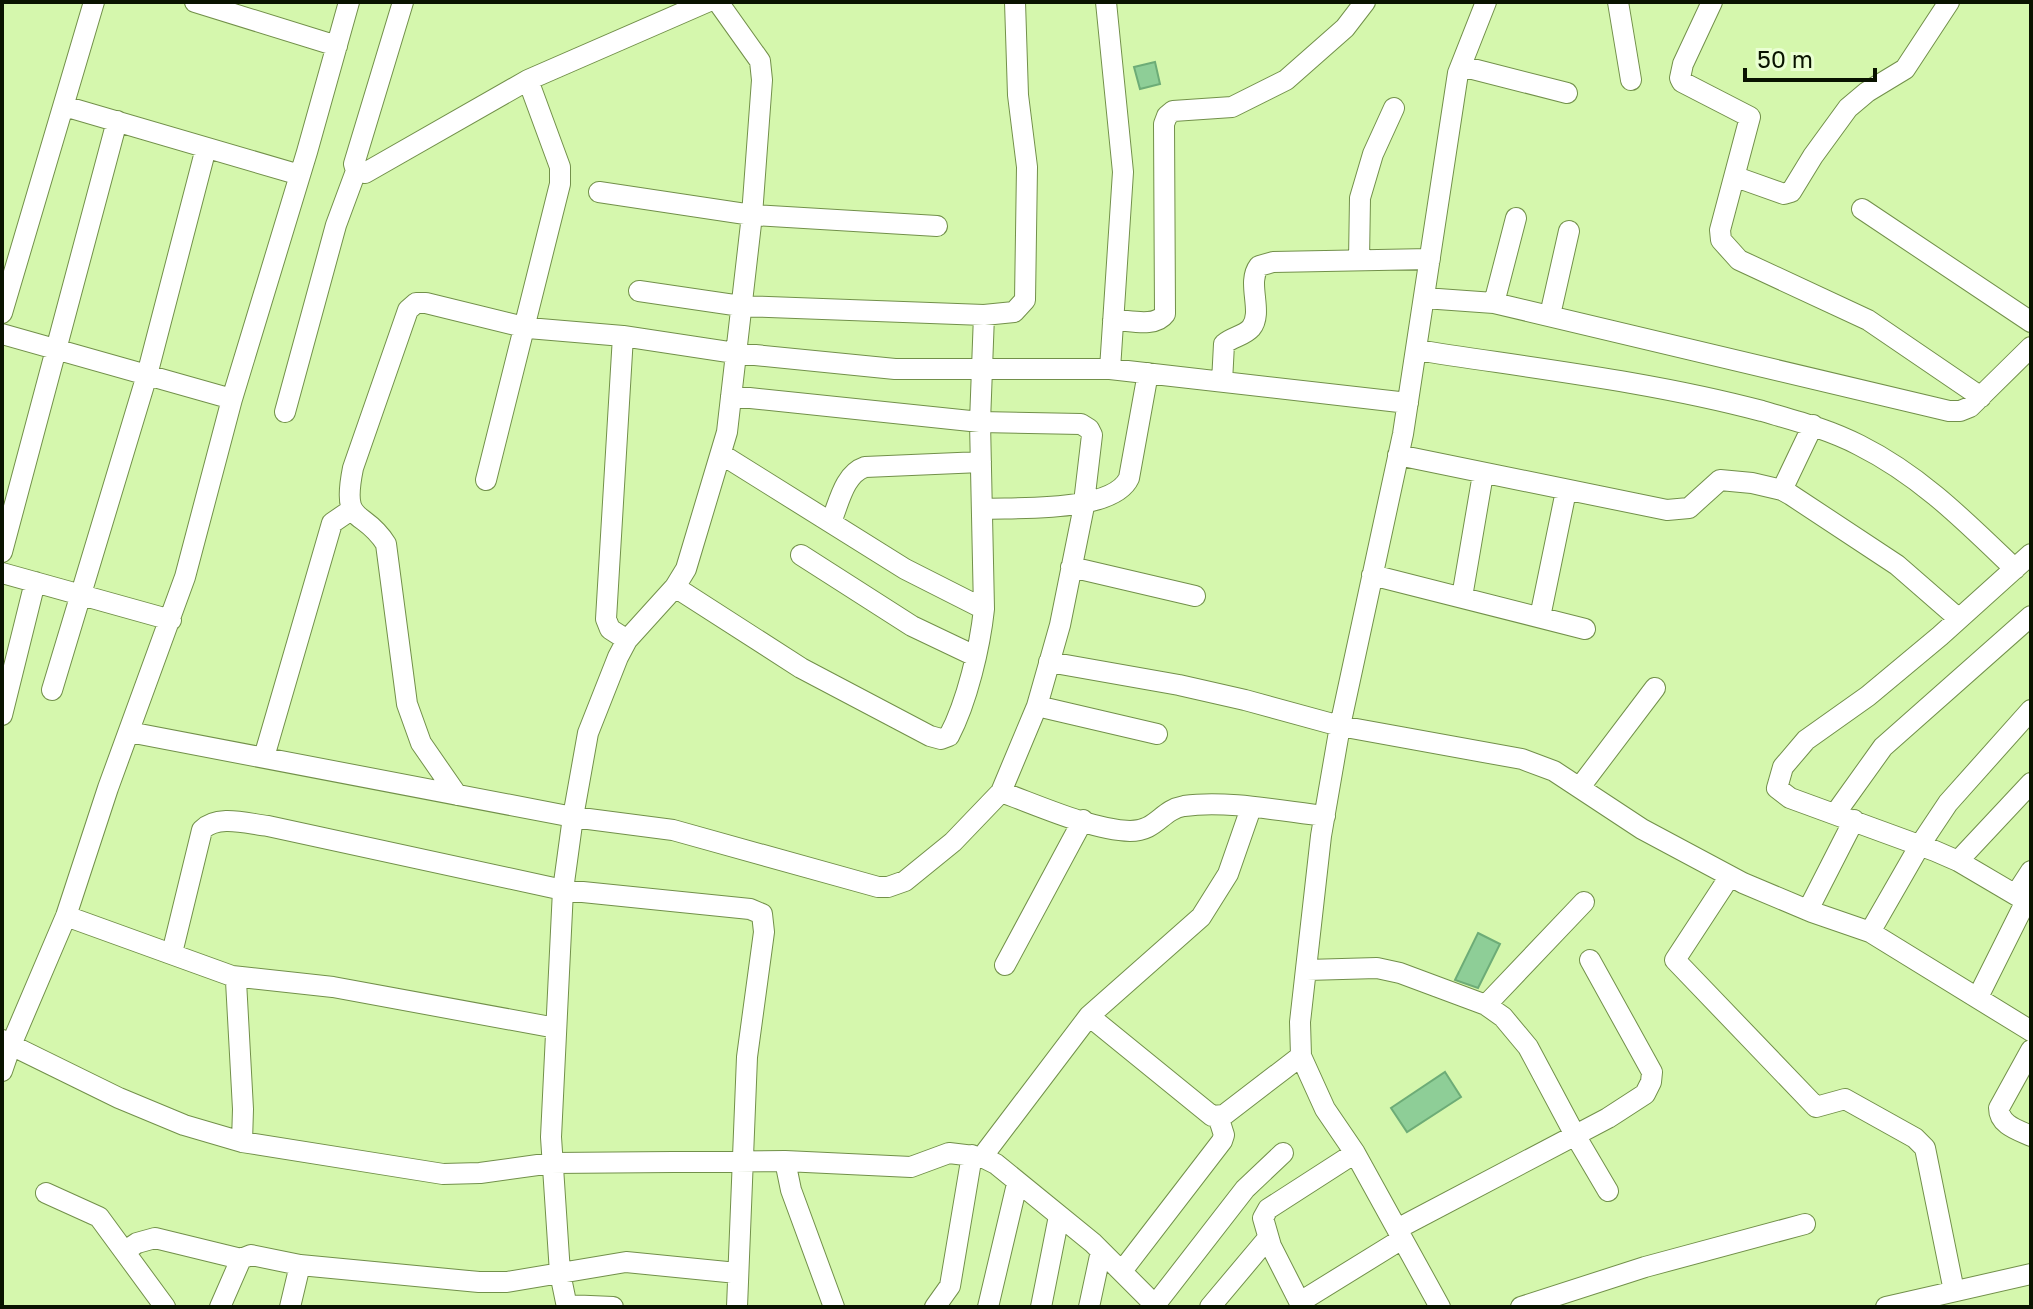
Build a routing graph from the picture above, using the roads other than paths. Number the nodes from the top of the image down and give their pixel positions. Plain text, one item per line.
1 (94, 2) edge
2 (195, 2) edge
3 (349, 2) edge
4 (403, 2) edge
5 (707, 2) edge
6 (718, 2) edge
7 (1015, 2) edge
8 (1106, 2) edge
9 (1365, 2) edge
10 (1486, 2) edge
11 (1618, 2) edge
12 (1712, 2) edge
13 (1949, 2) edge
14 (248, 10) edge
15 (337, 46) junction
16 (1461, 66) junction
17 (528, 80) junction
18 (1631, 80) dead end
19 (1567, 93) dead end
20 (64, 106) junction
21 (1394, 108) dead end
22 (117, 121) junction
23 (206, 148) junction
24 (356, 171) junction
25 (300, 175) junction
26 (1736, 177) junction
27 (599, 192) dead end
28 (1862, 209) dead end
29 (752, 215) junction
30 (1516, 218) dead end
31 (937, 226) dead end
32 (1569, 231) dead end
33 (1430, 259) junction
34 (1359, 260) junction
35 (639, 291) dead end
36 (1424, 298) junction
37 (1494, 303) junction
38 (741, 306) junction
39 (2, 313) edge
40 (984, 315) junction
41 (1550, 315) junction
42 (1113, 320) junction
43 (2031, 322) edge
44 (524, 327) junction
45 (2, 334) edge
46 (623, 336) junction
47 (2031, 347) edge
48 (58, 350) junction
49 (1416, 350) junction
50 (735, 353) junction
51 (1110, 369) junction
52 (981, 370) junction
53 (1148, 373) junction
54 (147, 375) junction
55 (1222, 382) junction
56 (731, 396) junction
57 (1981, 397) junction
58 (232, 399) junction
59 (1408, 403) junction
60 (285, 412) dead end
61 (980, 422) junction
62 (1813, 425) junction
63 (721, 454) junction
64 (1398, 455) junction
65 (981, 462) junction
66 (1483, 474) junction
67 (486, 480) dead end
68 (1782, 490) junction
69 (1566, 491) junction
70 (1083, 505) junction
71 (982, 509) junction
72 (351, 510) junction
73 (831, 522) junction
74 (2, 552) edge
75 (2031, 554) edge
76 (801, 555) dead end
77 (1071, 567) junction
78 (2015, 569) junction
79 (2, 573) edge
80 (1372, 575) junction
81 (35, 582) junction
82 (675, 587) junction
83 (81, 596) junction
84 (1195, 596) dead end
85 (1462, 597) junction
86 (984, 609) junction
87 (2031, 616) edge
88 (1540, 617) junction
89 (1959, 619) junction
90 (171, 620) junction
91 (1585, 629) dead end
92 (627, 640) junction
93 (975, 656) junction
94 (1049, 662) junction
95 (1655, 688) dead end
96 (52, 690) dead end
97 (1037, 706) junction
98 (2031, 710) edge
99 (2, 715) edge
100 (1340, 726) junction
101 (129, 732) junction
102 (1157, 734) dead end
103 (264, 757) junction
104 (2031, 783) edge
105 (1580, 787) junction
106 (1001, 792) junction
107 (457, 795) junction
108 (1251, 808) junction
109 (1325, 816) junction
110 (573, 817) junction
111 (1844, 817) junction
112 (1083, 820) junction
113 (1920, 845) junction
114 (1958, 861) junction
115 (2031, 871) edge
116 (1730, 876) junction
117 (563, 890) junction
118 (2024, 900) edge
119 (1584, 902) dead end
120 (1808, 910) junction
121 (66, 916) junction
122 (1870, 932) junction
123 (172, 953) junction
124 (1590, 960) dead end
125 (1005, 965) dead end
126 (1307, 970) junction
127 (232, 976) junction
128 (1978, 997) junction
129 (1486, 1005) junction
130 (1089, 1016) junction
131 (556, 1028) junction
132 (2031, 1031) edge
133 (7, 1042) edge
134 (2031, 1050) edge
135 (1301, 1056) junction
136 (2, 1071) edge
137 (1218, 1116) junction
138 (1575, 1135) junction
139 (2031, 1136) edge
140 (242, 1142) junction
141 (1283, 1153) dead end
142 (1355, 1153) junction
143 (977, 1156) junction
144 (743, 1161) junction
145 (785, 1161) junction
146 (552, 1163) junction
147 (1017, 1184) junction
148 (1608, 1191) dead end
149 (46, 1193) dead end
150 (1059, 1216) junction
151 (1805, 1224) dead end
152 (1400, 1234) junction
153 (1268, 1238) junction
154 (125, 1251) junction
155 (1101, 1251) junction
156 (241, 1259) junction
157 (300, 1265) junction
158 (1122, 1271) junction
159 (560, 1273) junction
160 (737, 1273) junction
161 (2031, 1274) edge
162 (1581, 1287) junction
163 (1952, 1297) edge
164 (1301, 1304) edge
165 (567, 1306) edge
166 (1156, 1306) edge
167 (165, 1307) edge
168 (220, 1307) edge
169 (290, 1307) edge
170 (613, 1307) edge
171 (737, 1307) edge
172 (834, 1307) edge
173 (935, 1307) edge
174 (988, 1307) edge
175 (1041, 1307) edge
176 (1089, 1307) edge
177 (1210, 1307) edge
178 (1440, 1307) edge
179 (1521, 1307) edge
180 (1589, 1307) edge
181 (1886, 1307) edge

1 - 20 street
2 - 14 street
3 - 15 street
4 - 24 street
5 - 17 street
6 - 29 street
7 - 40 street
8 - 42 street
9 - 42 street
10 - 16 street
11 - 18 street
12 - 26 street
13 - 26 street
14 - 15 street
15 - 25 street
16 - 19 street
16 - 33 street
17 - 24 street
17 - 44 street
20 - 22 street
20 - 39 street
21 - 34 street
22 - 23 street
22 - 48 street
23 - 25 street
23 - 54 street
24 - 60 street
25 - 58 street
26 - 57 street
27 - 29 street
28 - 43 street
29 - 31 street
29 - 38 street
30 - 37 street
32 - 41 street
33 - 34 street
33 - 36 street
34 - 55 street
35 - 38 street
36 - 37 street
36 - 49 street
37 - 41 street
38 - 40 street
38 - 50 street
40 - 52 street
41 - 57 street
42 - 51 street
44 - 46 street
44 - 67 street
44 - 72 street
45 - 48 street
46 - 50 street
46 - 92 street
47 - 57 street
48 - 54 street
48 - 74 street
49 - 59 street
49 - 62 street
50 - 52 street
50 - 56 street
51 - 52 street
51 - 53 street
52 - 61 street
53 - 55 street
53 - 70 street
54 - 58 street
54 - 83 street
55 - 59 street
56 - 61 street
56 - 63 street
58 - 90 street
59 - 64 street
61 - 65 street
61 - 70 street
62 - 68 street
62 - 78 street
63 - 73 street
63 - 82 street
64 - 66 street
64 - 80 street
65 - 71 street
65 - 73 street
66 - 69 street
66 - 85 street
68 - 69 street
68 - 89 street
69 - 88 street
70 - 71 street
70 - 77 street
71 - 86 street
72 - 103 street
72 - 107 street
73 - 86 street
75 - 78 street
76 - 93 street
77 - 84 street
77 - 94 street
78 - 89 street
79 - 81 street
80 - 85 street
80 - 100 street
81 - 83 street
81 - 99 street
82 - 92 street
82 - 93 street
83 - 90 street
83 - 96 street
85 - 88 street
86 - 93 street
87 - 111 street
88 - 91 street
89 - 111 street
90 - 101 street
92 - 110 street
94 - 97 street
94 - 100 street
95 - 105 street
97 - 102 street
97 - 106 street
98 - 113 street
100 - 105 street
100 - 109 street
101 - 103 street
101 - 121 street
103 - 107 street
104 - 114 street
105 - 116 street
106 - 110 street
106 - 112 street
107 - 110 street
108 - 109 street
108 - 112 street
108 - 130 street
109 - 126 street
110 - 117 street
111 - 113 street
111 - 120 street
112 - 125 street
113 - 114 street
113 - 122 street
114 - 118 street
115 - 118 street
116 - 120 street
116 - 163 street
117 - 123 street
117 - 131 street
117 - 144 street
118 - 128 street
119 - 129 street
120 - 122 street
121 - 123 street
121 - 133 street
122 - 128 street
123 - 127 street
124 - 138 street
126 - 129 street
126 - 135 street
127 - 131 street
127 - 140 street
128 - 132 street
129 - 138 street
130 - 137 street
130 - 143 street
131 - 146 street
133 - 136 street
133 - 140 street
134 - 139 street
135 - 137 street
135 - 142 street
137 - 158 street
138 - 148 street
138 - 152 street
140 - 146 street
141 - 166 street
142 - 152 street
142 - 153 street
143 - 145 street
143 - 147 street
143 - 173 street
144 - 145 street
144 - 146 street
144 - 160 street
145 - 172 street
146 - 159 street
147 - 150 street
147 - 174 street
149 - 154 street
150 - 155 street
150 - 175 street
151 - 162 street
152 - 164 street
152 - 178 street
153 - 164 street
153 - 177 street
154 - 156 street
154 - 167 street
155 - 158 street
155 - 176 street
156 - 157 street
156 - 168 street
157 - 159 street
157 - 169 street
158 - 166 street
159 - 160 street
159 - 165 street
160 - 171 street
161 - 163 street
162 - 179 street
162 - 180 street
163 - 181 street
165 - 170 street

